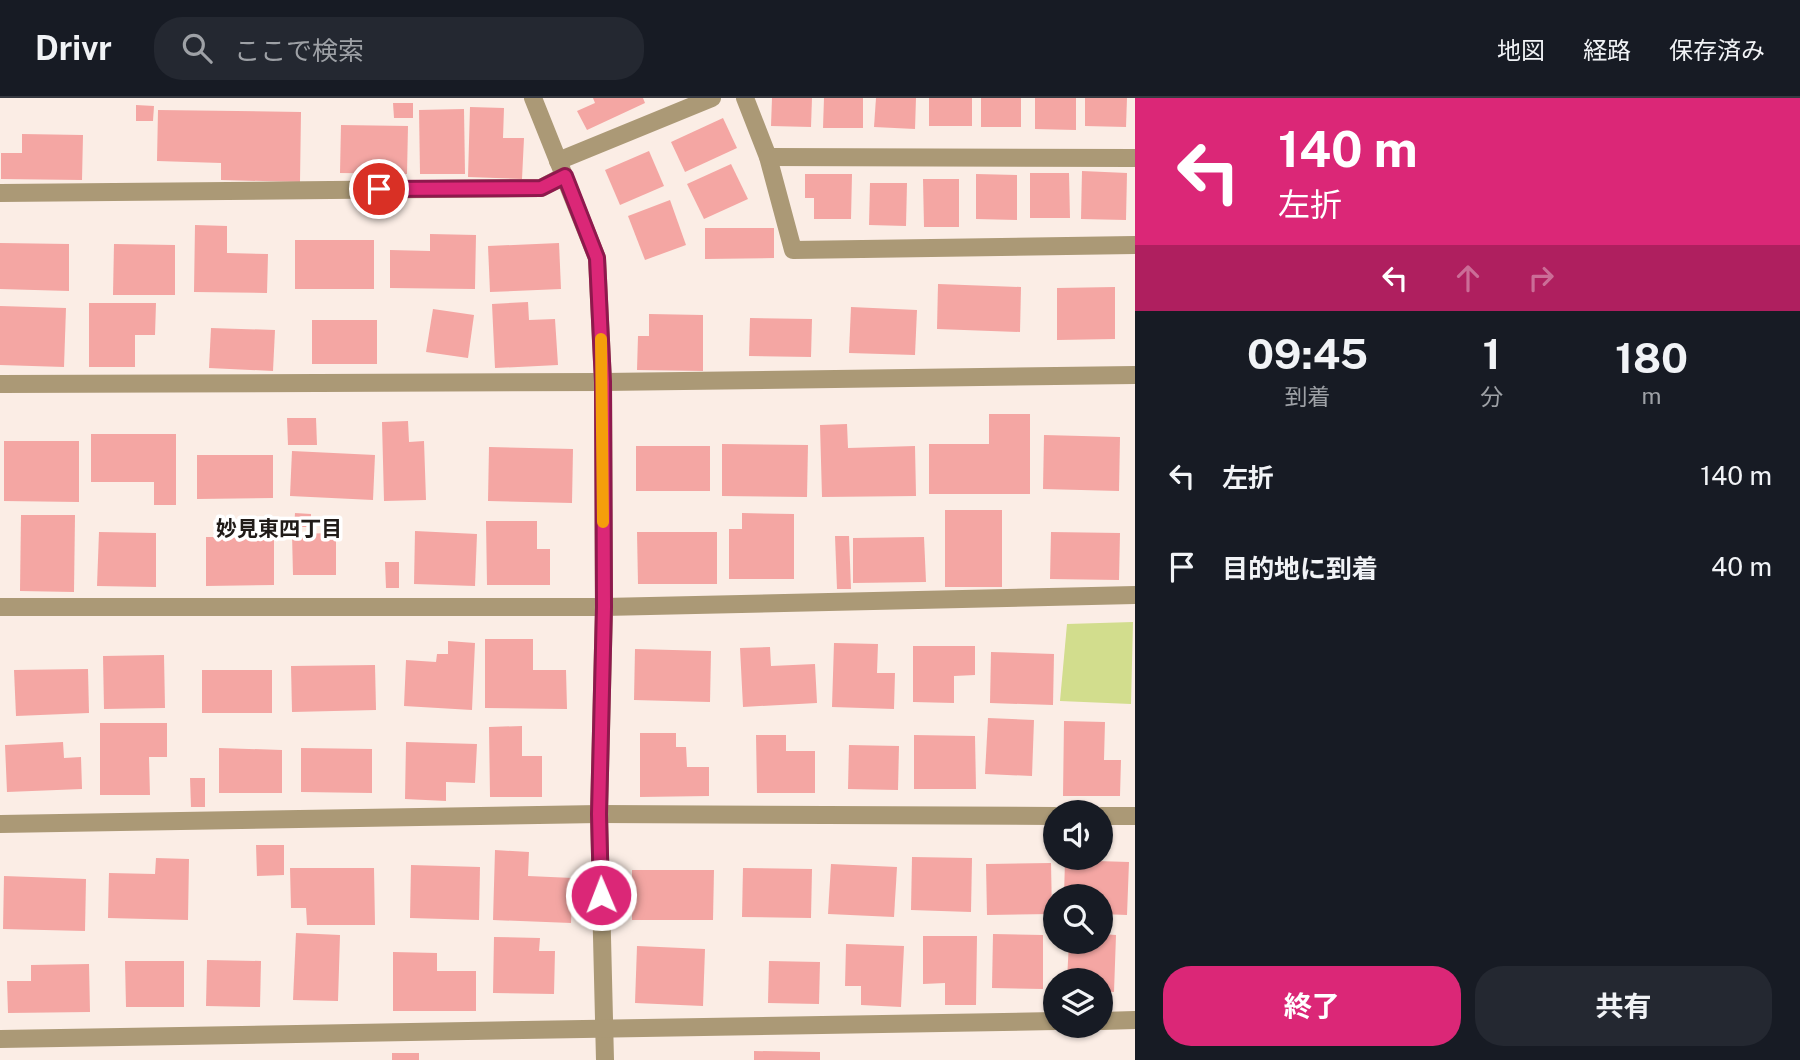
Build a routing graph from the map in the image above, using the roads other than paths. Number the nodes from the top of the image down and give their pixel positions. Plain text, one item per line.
1 (533, 98) edge
2 (712, 98) edge
3 (745, 98) edge
4 (768, 158) junction
5 (1135, 158) edge
6 (561, 169) junction
7 (0, 193) edge
8 (1135, 245) edge
9 (1135, 375) edge
10 (603, 382) junction
11 (0, 384) edge
12 (1135, 595) edge
13 (0, 607) edge
14 (604, 607) junction
15 (599, 814) junction
16 (1043, 816) edge
17 (1113, 816) edge
18 (1135, 816) edge
19 (0, 824) edge
20 (1135, 1020) edge
21 (1043, 1021) edge
22 (1113, 1021) edge
23 (604, 1029) junction
24 (0, 1038) edge
25 (605, 1060) edge

1 - 6 street
2 - 6 street
3 - 4 street
4 - 5 street
4 - 8 street
6 - 7 street
6 - 10 street
9 - 10 street
10 - 11 street
10 - 14 street
12 - 14 street
13 - 14 street
14 - 15 street
15 - 16 street
15 - 19 street
15 - 23 street
17 - 18 street
20 - 22 street
21 - 23 street
23 - 24 street
23 - 25 street

